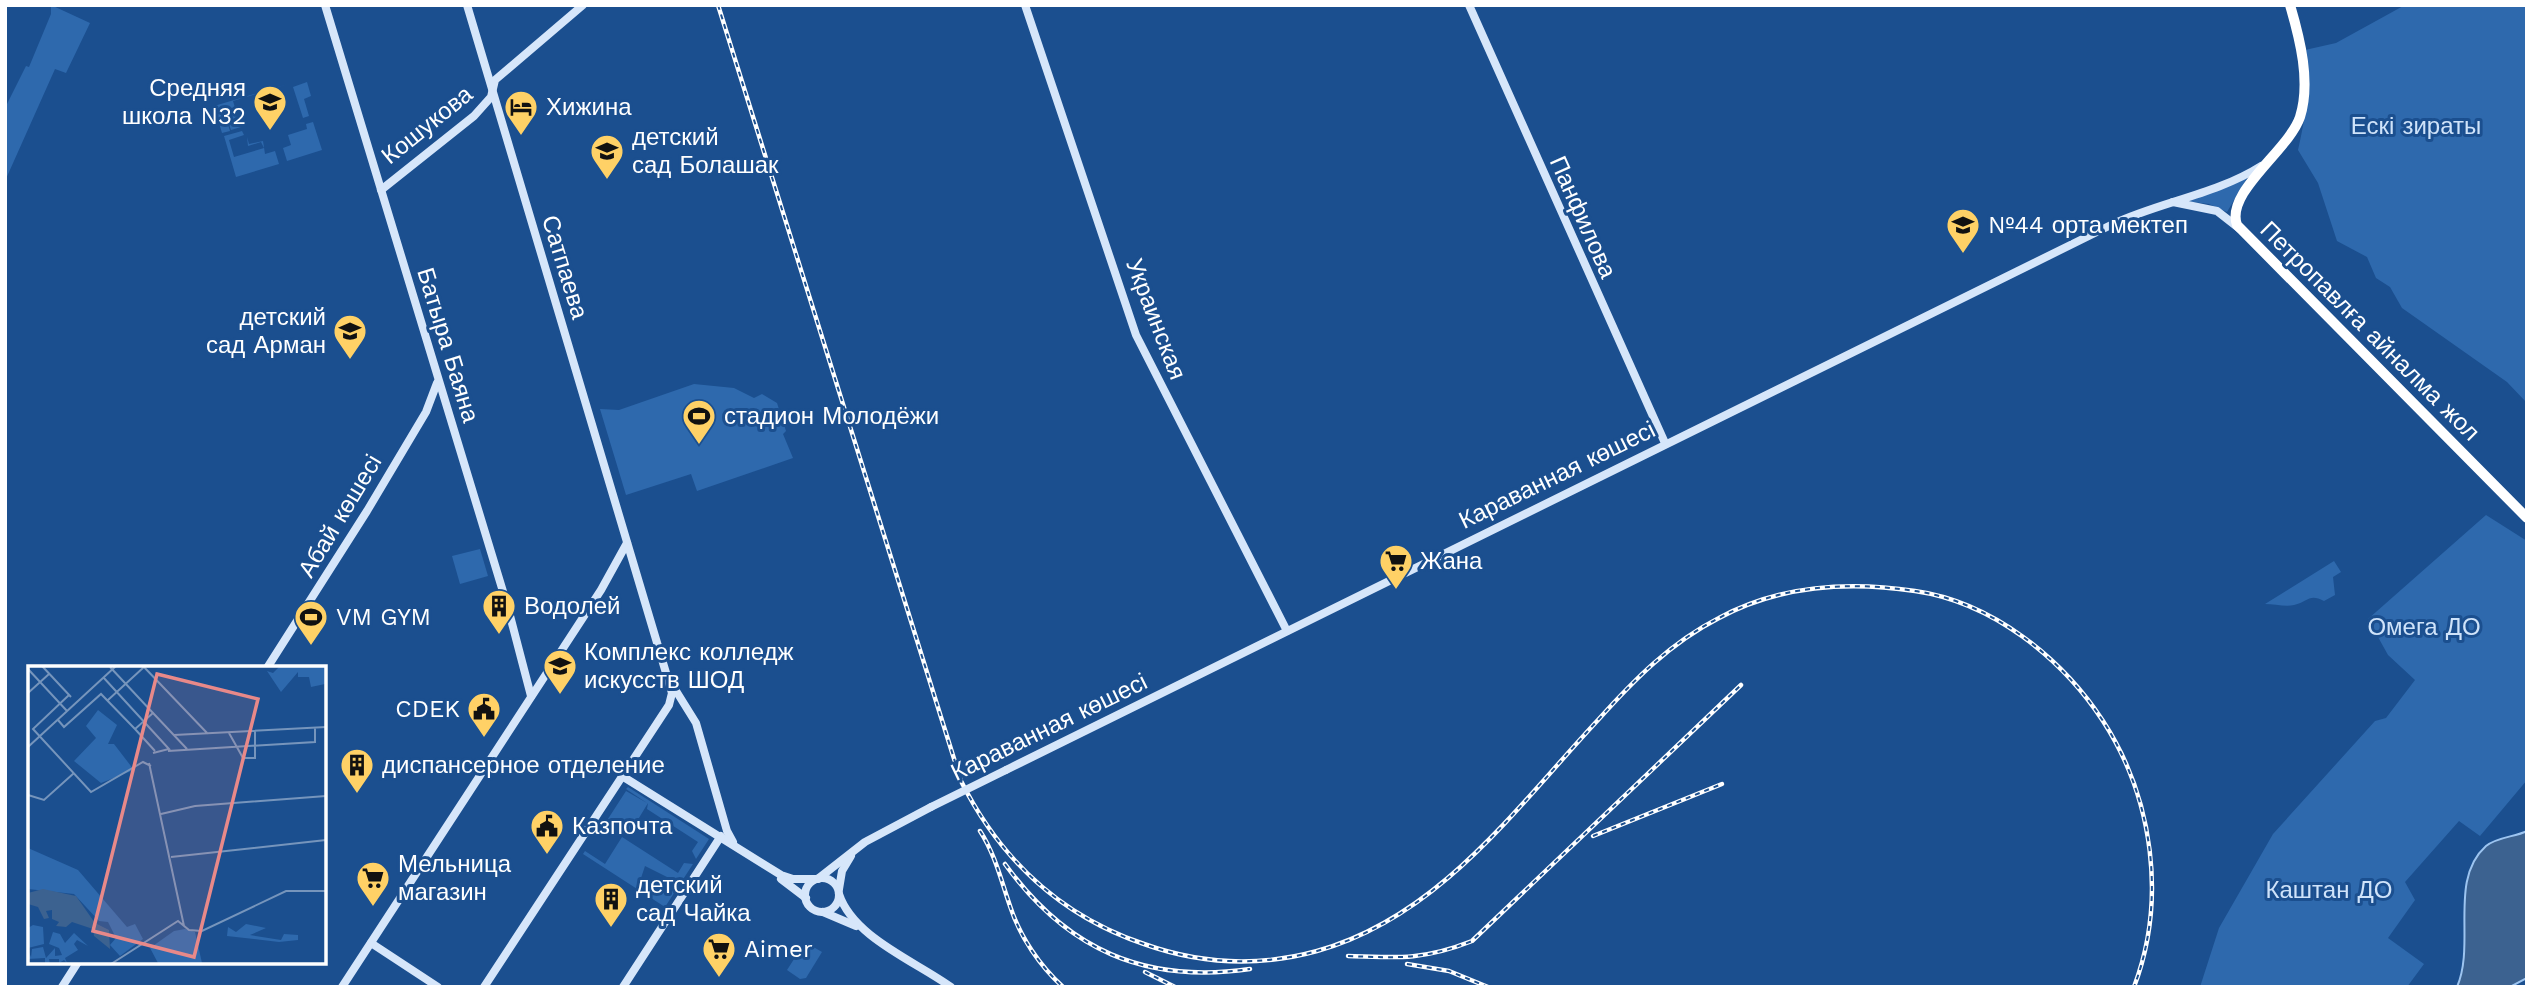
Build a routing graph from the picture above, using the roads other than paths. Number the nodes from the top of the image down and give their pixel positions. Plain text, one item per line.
1 (325, 5) edge
2 (467, 5) edge
3 (583, 5) edge
4 (1025, 5) edge
5 (1469, 5) edge
6 (2290, 5) edge
7 (492, 86) junction
8 (484, 106) junction
9 (499, 109) junction
10 (474, 116) junction
11 (505, 130) junction
12 (2272, 158) junction
13 (377, 177) junction
14 (390, 180) junction
15 (381, 190) junction
16 (2170, 202) junction
17 (2240, 230) junction
18 (438, 380) junction
19 (426, 412) junction
20 (448, 414) junction
21 (1665, 443) junction
22 (2527, 519) edge
23 (627, 540) junction
24 (1287, 631) junction
25 (268, 666) edge
26 (527, 677) junction
27 (543, 679) junction
28 (670, 680) junction
29 (531, 696) junction
30 (669, 705) junction
31 (692, 713) junction
32 (622, 776) junction
33 (725, 829) junction
34 (710, 832) junction
35 (719, 839) junction
36 (866, 842) junction
37 (744, 852) junction
38 (818, 878) junction
39 (839, 893) junction
40 (806, 898) junction
41 (822, 911) junction
42 (862, 929) junction
43 (371, 943) junction
44 (77, 964) edge
45 (62, 987) edge
46 (342, 987) edge
47 (438, 987) edge
48 (484, 987) edge
49 (623, 987) edge
50 (951, 987) edge

1 - 13 street, Батыра Баяна
2 - 7 street, Сатпаева
3 - 7 street, Кошукова
4 - 24 street, Украинская
5 - 21 street, Панфилова
6 - 12 highway, Петропавлға айналма жол
7 - 8 street, Кошукова
7 - 9 street, Сатпаева
8 - 9 street
8 - 10 street, Кошукова
9 - 11 street, Сатпаева
10 - 11 street
10 - 14 street, Кошукова
11 - 23 street, Сатпаева
12 - 16 street, Караванная көшесі
12 - 17 highway, Петропавлға айналма жол
13 - 14 street
13 - 15 street, Батыра Баяна
14 - 15 street, Кошукова
15 - 18 street, Батыра Баяна
16 - 17 street
16 - 21 street, Караванная көшесі
17 - 22 highway, Петропавлға айналма жол
18 - 19 street, Абай көшесі
18 - 20 street, Батыра Баяна
19 - 20 street
19 - 25 street, Абай көшесі
20 - 26 street, Батыра Баяна
21 - 24 street, Караванная көшесі
23 - 27 street
23 - 28 street, Сатпаева
24 - 36 street, Караванная көшесі, bridge
26 - 27 street
26 - 29 street, Батыра Баяна
27 - 29 street
28 - 30 street
28 - 31 street
29 - 43 street
30 - 31 street
30 - 32 street
31 - 33 street
32 - 34 street
32 - 48 street
33 - 34 street
33 - 35 street
33 - 37 street
34 - 35 street
35 - 37 street
35 - 40 street
35 - 49 street
36 - 38 street, Караванная көшесі
36 - 39 street, Караванная көшесі
37 - 38 street
38 - 39 street
38 - 40 street
39 - 41 street
39 - 42 street
40 - 41 street
41 - 42 street
42 - 50 street
43 - 46 street
43 - 47 street
44 - 45 street

